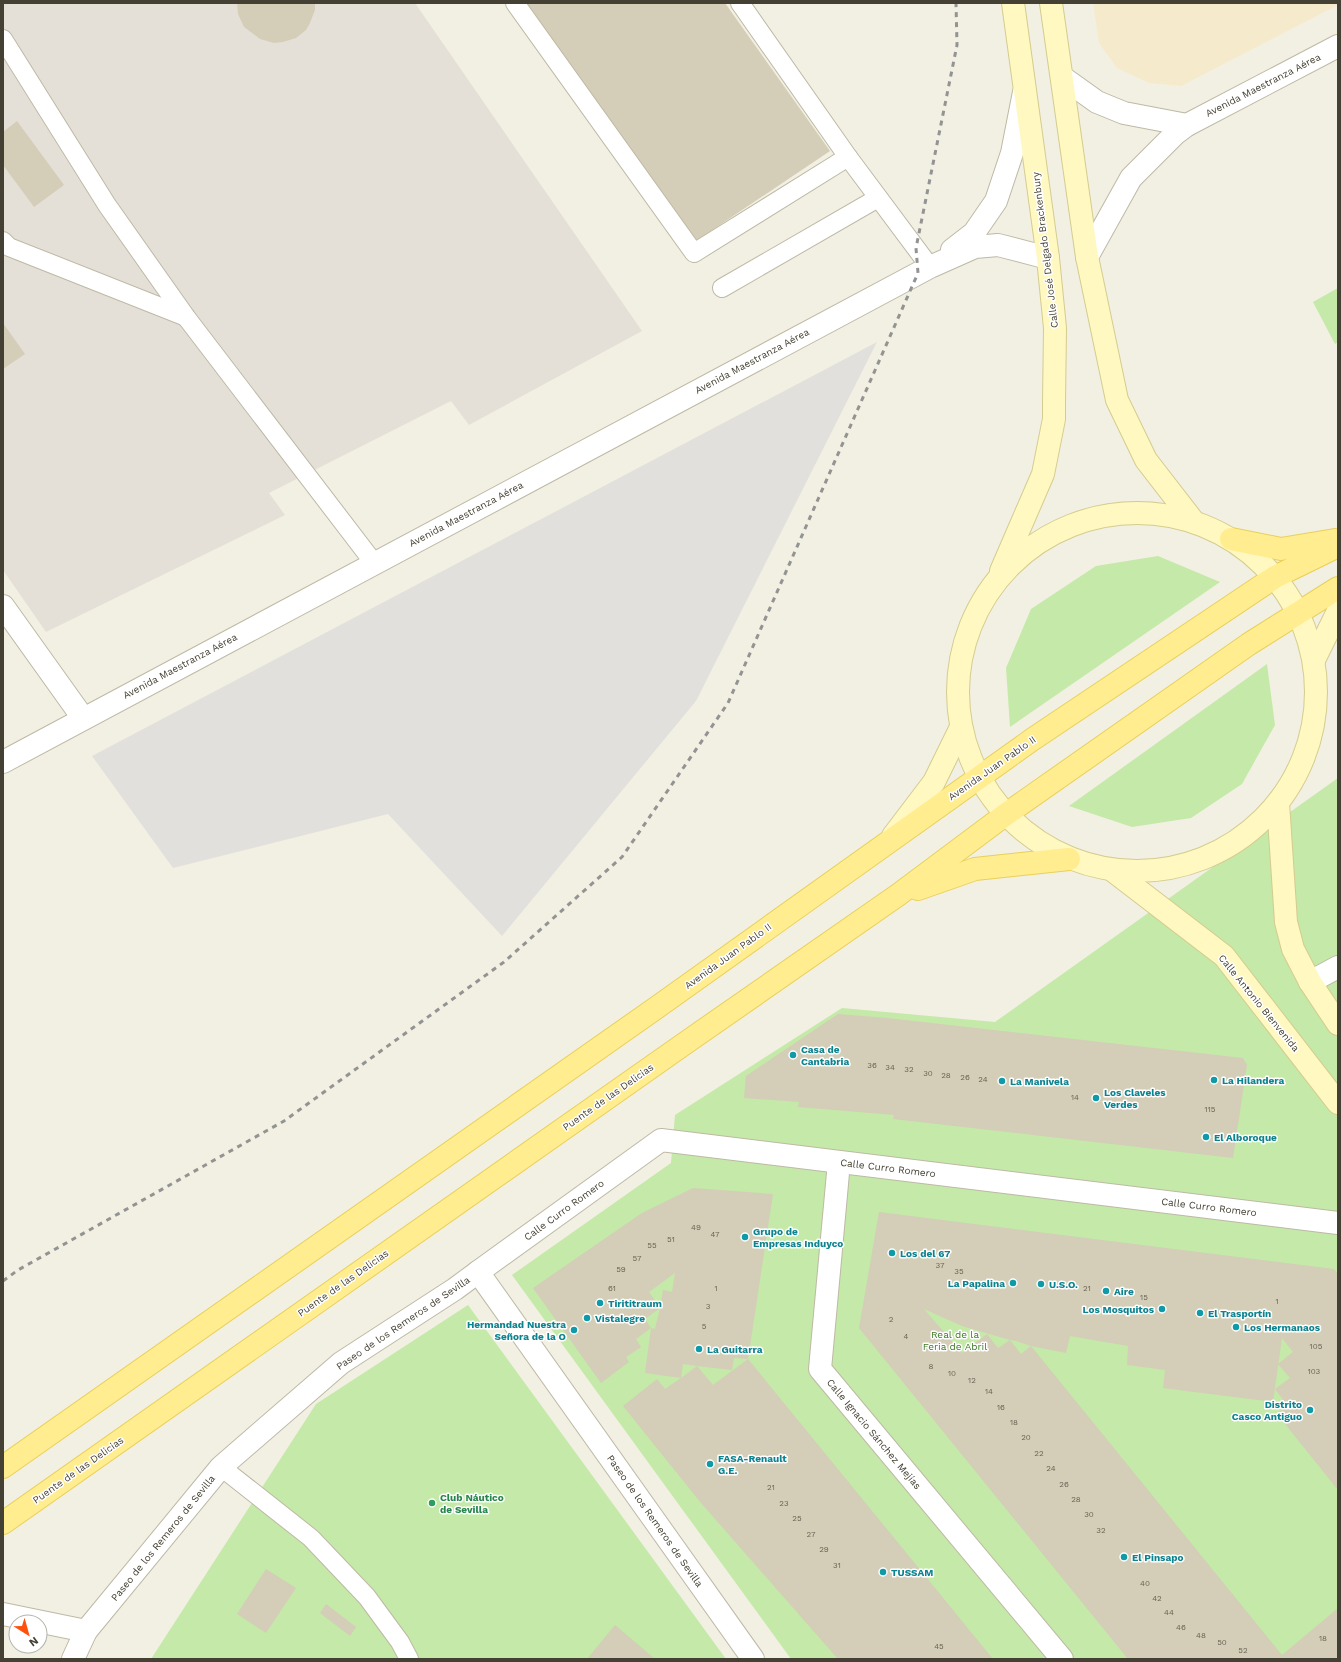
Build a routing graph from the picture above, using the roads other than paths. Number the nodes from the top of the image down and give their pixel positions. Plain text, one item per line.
1 (515, 3) edge
2 (740, 3) edge
3 (1013, 3) edge
4 (1051, 3) edge
5 (3, 39) edge
6 (1338, 46) edge
7 (1062, 77) junction
8 (1024, 90) junction
9 (1187, 124) junction
10 (848, 157) junction
11 (878, 198) junction
12 (3, 241) edge
13 (1087, 257) junction
14 (1048, 258) junction
15 (930, 266) junction
16 (722, 288) dead end
17 (186, 317) junction
18 (1194, 522) junction
19 (1232, 539) junction
20 (1338, 539) edge
21 (1338, 546) edge
22 (374, 563) junction
23 (1275, 577) junction
24 (995, 584) junction
25 (1338, 588) edge
26 (3, 606) edge
27 (1338, 611) edge
28 (1298, 612) junction
29 (1314, 660) junction
30 (83, 718) junction
31 (961, 727) junction
32 (3, 762) edge
33 (979, 778) junction
34 (1278, 803) junction
35 (1005, 815) junction
36 (890, 840) junction
37 (1069, 859) junction
38 (1112, 870) junction
39 (898, 895) junction
40 (1338, 967) edge
41 (1310, 982) junction
42 (1338, 1024) edge
43 (1338, 1102) edge
44 (839, 1162) junction
45 (1338, 1223) edge
46 (478, 1272) junction
47 (3, 1466) edge
48 (221, 1467) junction
49 (3, 1523) edge
50 (3, 1614) edge
51 (86, 1631) junction
52 (73, 1659) edge
53 (409, 1659) edge
54 (753, 1659) edge
55 (1062, 1659) edge

1 - 10 lane
2 - 10 lane
3 - 8 main road, Calle José Delgado Brackenbury
4 - 7 main road
5 - 17 lane
6 - 9 street, Avenida Maestranza Aérea
7 - 9 street
7 - 13 main road
8 - 14 main road, Calle José Delgado Brackenbury
8 - 15 street
9 - 13 street, Avenida Maestranza Aérea
10 - 11 lane
11 - 15 lane
11 - 16 lane
12 - 17 lane
13 - 18 main road
14 - 15 street
14 - 24 main road, Calle José Delgado Brackenbury
15 - 22 street, Avenida Maestranza Aérea
17 - 22 lane
18 - 19 main road
18 - 24 main road
19 - 20 main road
19 - 23 main road
21 - 23 main road, Avenida Juan Pablo II
22 - 30 street, Avenida Maestranza Aérea
23 - 28 main road
23 - 33 main road, Avenida Juan Pablo II
24 - 31 main road
25 - 28 main road
26 - 30 street
27 - 29 main road
28 - 29 main road
28 - 35 main road
29 - 34 main road
30 - 32 street, Avenida Maestranza Aérea
31 - 33 main road
31 - 36 main road
33 - 35 main road
33 - 36 main road, Avenida Juan Pablo II
34 - 38 main road
34 - 41 main road
35 - 37 main road
35 - 39 main road
36 - 47 main road, Avenida Juan Pablo II
37 - 38 main road
37 - 39 main road
38 - 43 main road, Calle Antonio Bienvenida
39 - 49 main road, Puente de las Delicias
40 - 41 street
41 - 42 main road
44 - 45 street, Calle Curro Romero
44 - 46 street, Calle Curro Romero
44 - 55 street, Calle Ignacio Sánchez Mejías
46 - 48 street, Paseo de los Remeros de Sevilla
46 - 54 street, Paseo de los Remeros de Sevilla
48 - 51 street, Paseo de los Remeros de Sevilla
48 - 53 lane
50 - 51 street
51 - 52 street, Paseo de los Remeros de Sevilla

